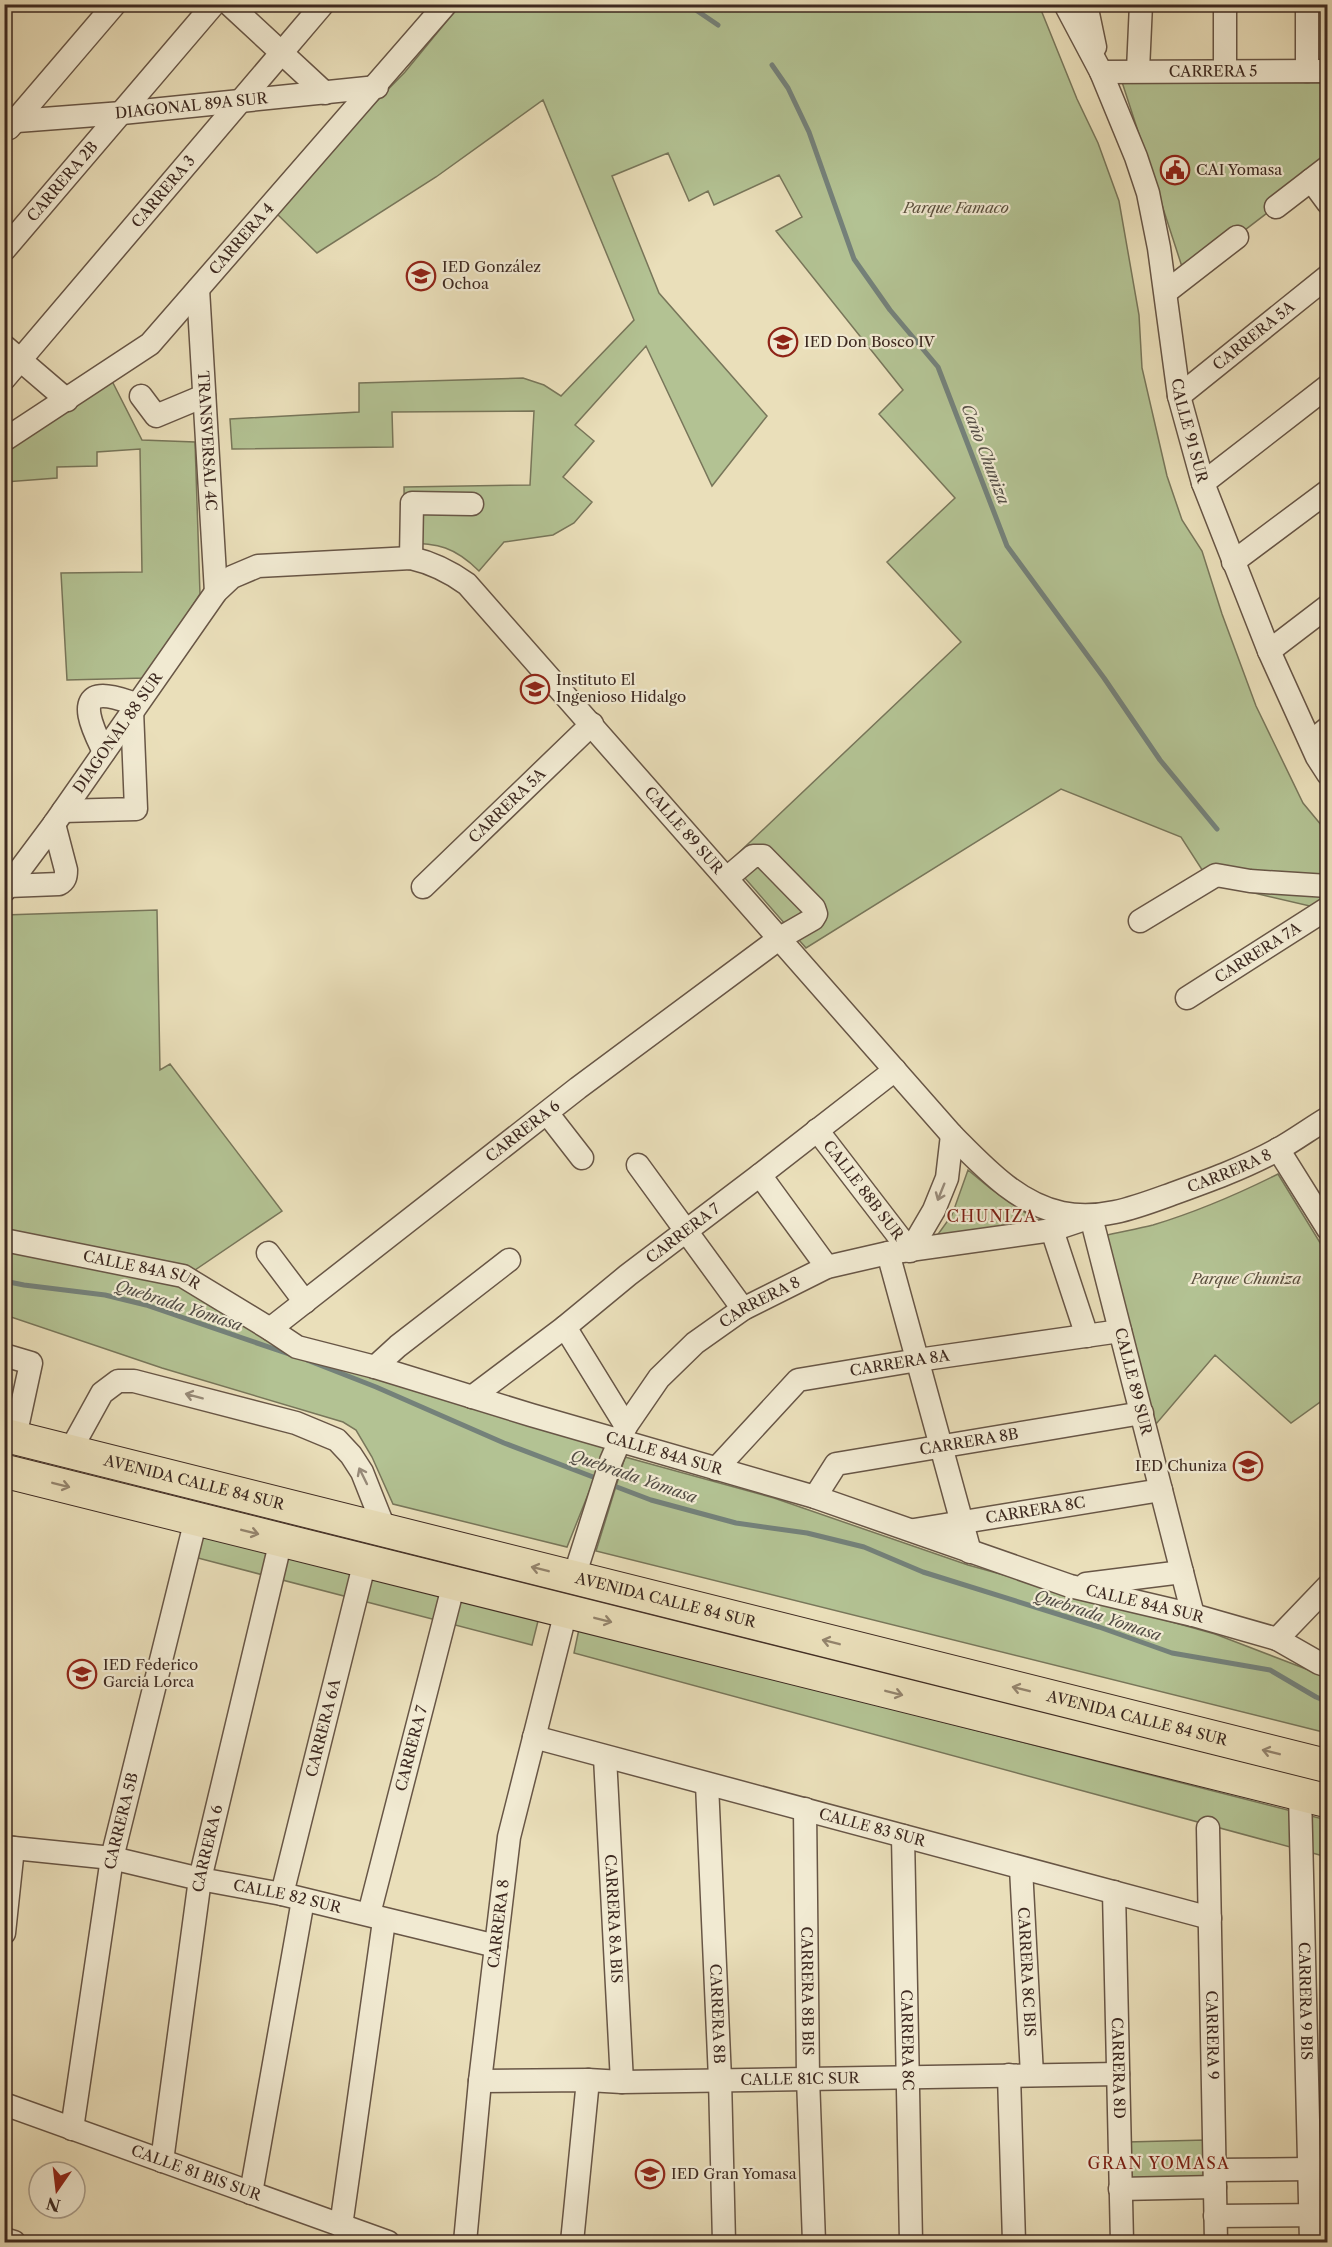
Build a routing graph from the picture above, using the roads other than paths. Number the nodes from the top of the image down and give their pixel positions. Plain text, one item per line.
1 (115, 4) edge
2 (214, 4) edge
3 (229, 4) edge
4 (323, 4) edge
5 (446, 4) edge
6 (1065, 4) edge
7 (1086, 4) edge
8 (1141, 4) edge
9 (1225, 4) edge
10 (1307, 4) edge
11 (282, 53) junction
12 (1138, 70) junction
13 (1225, 70) junction
14 (1317, 71) edge
15 (1101, 72) junction
16 (377, 87) junction
17 (325, 93) junction
18 (243, 99) junction
19 (122, 113) junction
20 (8, 126) edge
21 (1319, 173) edge
22 (1328, 203) edge
23 (1276, 207) dead end
24 (1237, 237) dead end
25 (4, 250) edge
26 (1328, 276) edge
27 (198, 289) junction
28 (1166, 291) junction
29 (13, 353) edge
30 (4, 380) edge
31 (1328, 386) edge
32 (141, 396) dead end
33 (204, 396) junction
34 (1179, 396) junction
35 (68, 400) junction
36 (4, 440) edge
37 (1203, 483) junction
38 (1328, 491) edge
39 (472, 504) dead end
40 (411, 558) junction
41 (1233, 562) junction
42 (224, 584) junction
43 (1328, 606) edge
44 (1269, 651) junction
45 (134, 707) junction
46 (592, 724) junction
47 (1319, 735) edge
48 (104, 752) junction
49 (1328, 774) edge
50 (59, 818) junction
51 (727, 878) junction
52 (1328, 886) edge
53 (423, 887) dead end
54 (6, 888) edge
55 (1328, 908) edge
56 (1140, 921) dead end
57 (780, 938) junction
58 (1187, 998) dead end
59 (895, 1070) junction
60 (547, 1113) junction
61 (1328, 1118) edge
62 (816, 1130) junction
63 (952, 1135) junction
64 (1278, 1149) junction
65 (582, 1158) dead end
66 (638, 1165) dead end
67 (760, 1175) junction
68 (1125, 1211) joint
69 (1091, 1217) junction
70 (1328, 1229) edge
71 (1052, 1230) junction
72 (686, 1232) junction
73 (4, 1240) edge
74 (899, 1252) junction
75 (268, 1253) dead end
76 (509, 1260) dead end
77 (827, 1267) junction
78 (305, 1302) junction
79 (743, 1309) junction
80 (565, 1327) junction
81 (270, 1329) junction
82 (1120, 1331) junction
83 (1087, 1336) junction
84 (4, 1354) edge
85 (918, 1360) junction
86 (375, 1367) junction
87 (472, 1397) junction
88 (1142, 1413) junction
89 (10, 1436) edge
90 (619, 1442) junction
91 (942, 1446) junction
92 (70, 1451) junction
93 (716, 1469) junction
94 (4, 1471) edge
95 (1161, 1490) junction
96 (815, 1497) junction
97 (196, 1519) junction
98 (962, 1522) junction
99 (385, 1530) junction
100 (911, 1530) junction
101 (281, 1540) junction
102 (970, 1552) junction
103 (365, 1561) junction
104 (1182, 1572) junction
105 (574, 1578) junction
106 (454, 1583) junction
107 (1070, 1586) junction
108 (1328, 1586) edge
109 (566, 1611) junction
110 (1193, 1615) junction
111 (1277, 1638) junction
112 (1328, 1666) edge
113 (534, 1737) junction
114 (605, 1757) junction
115 (1328, 1766) edge
116 (706, 1784) junction
117 (1314, 1798) edge
118 (805, 1809) junction
119 (1208, 1828) dead end
120 (903, 1836) junction
121 (9, 1847) edge
122 (112, 1858) junction
123 (1021, 1868) junction
124 (200, 1879) junction
125 (1114, 1893) junction
126 (293, 1897) junction
127 (376, 1918) junction
128 (1210, 1918) junction
129 (4, 1934) edge
130 (496, 1946) junction
131 (1118, 2074) junction
132 (1021, 2075) junction
133 (907, 2076) junction
134 (808, 2078) junction
135 (720, 2079) junction
136 (588, 2080) junction
137 (480, 2081) junction
138 (622, 2082) junction
139 (4, 2104) edge
140 (72, 2129) junction
141 (162, 2161) junction
142 (1309, 2169) junction
143 (1215, 2179) junction
144 (1120, 2189) junction
145 (251, 2193) junction
146 (1319, 2215) edge
147 (1215, 2217) junction
148 (341, 2226) junction
149 (4, 2239) edge
150 (14, 2242) edge
151 (388, 2242) edge
152 (465, 2242) edge
153 (572, 2242) edge
154 (724, 2242) edge
155 (814, 2242) edge
156 (911, 2242) edge
157 (1014, 2242) edge
158 (1122, 2242) edge
159 (1216, 2242) edge
160 (1311, 2242) edge

1 - 20 street
2 - 19 street, CARRERA 2B
3 - 11 street
4 - 11 street, CARRERA 3
5 - 16 street, CARRERA 4
6 - 15 street, CALLE 91 SUR
7 - 15 street, CALLE 91 SUR
8 - 12 street
9 - 13 street
10 - 14 street
11 - 17 street
11 - 18 street, CARRERA 3
12 - 13 street, CARRERA 5
12 - 15 street, CARRERA 5
13 - 14 street, CARRERA 5
15 - 28 street, CALLE 91 SUR
16 - 17 street, DIAGONAL 89A SUR
16 - 27 street, CARRERA 4
17 - 18 street, DIAGONAL 89A SUR
18 - 19 street, DIAGONAL 89A SUR
18 - 29 street, CARRERA 3
19 - 20 street, DIAGONAL 89A SUR
19 - 25 street, CARRERA 2B
21 - 22 street
21 - 23 street
24 - 28 street
26 - 34 street, CARRERA 5A
27 - 33 street, TRANSVERSAL 4C
27 - 35 street, CARRERA 4
28 - 34 street, CALLE 91 SUR
29 - 30 street, CARRERA 3
29 - 35 street
31 - 37 street
32 - 33 street
33 - 42 street, TRANSVERSAL 4C
34 - 37 street, CALLE 91 SUR
35 - 36 street, CARRERA 4
37 - 41 street, CALLE 91 SUR
38 - 41 street
39 - 40 street
40 - 42 street, CALLE 89 SUR
40 - 46 street, CALLE 89 SUR
41 - 44 street, CALLE 91 SUR
42 - 45 street, DIAGONAL 88 SUR
43 - 44 street
44 - 47 street, CALLE 91 SUR
45 - 48 street, DIAGONAL 88 SUR
45 - 48 street
45 - 50 street
46 - 51 street, CALLE 89 SUR
46 - 53 street, CARRERA 5A
47 - 49 street, CALLE 91 SUR
48 - 50 street, DIAGONAL 88 SUR
50 - 54 street, DIAGONAL 88 SUR
50 - 54 street
51 - 57 street, CALLE 89 SUR
51 - 57 street, CARRERA 6
52 - 56 street
55 - 58 street, CARRERA 7A
57 - 59 street, CALLE 89 SUR
57 - 60 street, CARRERA 6
59 - 62 street, CARRERA 7
59 - 63 street, CALLE 89 SUR
60 - 65 street
60 - 78 street, CARRERA 6
61 - 64 street, CARRERA 8
62 - 67 street, CARRERA 7
62 - 74 street, CALLE 88B SUR
63 - 69 street, CALLE 89 SUR
63 -> 74 street
64 - 68 street, CARRERA 8
64 - 70 street
66 - 72 street
67 - 72 street, CARRERA 7
67 - 77 street
68 - 69 street, CALLE 89 SUR
69 - 71 street, CARRERA 8
69 - 82 street, CALLE 89 SUR
71 - 74 street, CARRERA 8
71 - 83 street
72 - 79 street
72 - 80 street, CARRERA 7
73 - 81 street, CALLE 84A SUR
74 - 77 street, CARRERA 8
74 - 85 street, CALLE 88B SUR
75 - 78 street
76 - 86 street
77 - 79 street, CARRERA 8
78 - 81 street, CARRERA 6
79 - 90 street, CARRERA 8
80 - 87 street, CARRERA 7
80 - 90 street
81 - 86 street, CALLE 84A SUR
82 - 83 street, CARRERA 8A
82 - 88 street, CALLE 89 SUR
83 - 85 street, CARRERA 8A
84 - 89 street
85 - 91 street, CALLE 88B SUR
85 - 93 street, CARRERA 8A
86 - 87 street, CALLE 84A SUR
87 - 90 street, CALLE 84A SUR
88 - 91 street, CARRERA 8B
88 - 95 street, CALLE 89 SUR
89 - 92 highway, AVENIDA CALLE 84 SUR
90 - 93 street, CALLE 84A SUR
90 - 105 street, CARRERA 8
91 - 96 street, CARRERA 8B
91 - 98 street, CALLE 88B SUR
92 - 99 highway, AVENIDA CALLE 84 SUR
99 -> 92 street
93 - 96 street, CALLE 84A SUR
94 -> 97 highway
95 - 98 street, CARRERA 8C
95 - 104 street, CALLE 89 SUR
96 - 100 street, CALLE 84A SUR
97 -> 101 highway
97 - 122 street, CARRERA 5B
98 - 100 street, CARRERA 8C
98 - 102 street, CALLE 88B SUR
105 -> 99 highway, AVENIDA CALLE 84 SUR
100 - 102 street, CALLE 84A SUR
101 - 103 highway
101 - 124 street, CARRERA 6
102 - 107 street, CALLE 84A SUR
103 - 106 highway
103 - 126 street, CARRERA 6A
104 - 107 street
104 - 110 street, CALLE 89 SUR
115 -> 105 highway, AVENIDA CALLE 84 SUR
106 - 109 highway
106 - 127 street, CARRERA 7
107 - 110 street, CALLE 84A SUR
108 - 111 street
109 - 113 street, CARRERA 8
109 -> 117 highway
110 - 111 street, CALLE 84A SUR
111 - 112 street, CALLE 84A SUR
113 - 114 street, CALLE 83 SUR
113 - 130 street, CARRERA 8
114 - 116 street, CALLE 83 SUR
114 - 138 street, CARRERA 8A BIS
116 - 118 street, CALLE 83 SUR
116 - 135 street, CARRERA 8B
117 - 142 street, CARRERA 9 BIS
118 - 120 street, CALLE 83 SUR
118 - 134 street, CARRERA 8B BIS
119 - 128 street, CARRERA 9
120 - 123 street, CALLE 83 SUR
120 - 133 street, CARRERA 8C
121 - 122 street, CALLE 82 SUR
121 - 129 street
122 - 124 street, CALLE 82 SUR
122 - 140 street, CARRERA 5B
123 - 125 street, CALLE 83 SUR
123 - 132 street, CARRERA 8C BIS
124 - 126 street, CALLE 82 SUR
124 - 141 street, CARRERA 6
125 - 128 street, CALLE 83 SUR
125 - 131 street, CARRERA 8D
126 - 127 street, CALLE 82 SUR
126 - 145 street, CARRERA 6A
127 - 130 street, CALLE 82 SUR
127 - 148 street, CARRERA 7
128 - 143 street, CARRERA 9
130 - 137 street, CARRERA 8
131 - 132 street, CALLE 81C SUR
131 - 144 street, CARRERA 8D
132 - 133 street, CALLE 81C SUR
132 - 157 street, CARRERA 8C BIS
133 - 134 street, CALLE 81C SUR
133 - 156 street, CARRERA 8C
134 - 135 street, CALLE 81C SUR
134 - 155 street, CARRERA 8B BIS
135 - 138 street, CALLE 81C SUR
135 - 154 street, CARRERA 8B
136 - 137 street, CALLE 81C SUR
136 - 138 street, CALLE 81C SUR
136 - 153 street
137 - 152 street, CARRERA 8
139 - 140 street, CALLE 81 BIS SUR
140 - 141 street, CALLE 81 BIS SUR
141 - 145 street, CALLE 81 BIS SUR
142 - 143 street
142 - 146 street, CARRERA 9 BIS
143 - 144 street
143 - 147 street, CARRERA 9
144 - 158 street, CARRERA 8D
145 - 148 street, CALLE 81 BIS SUR
146 - 147 street
146 - 160 street, CARRERA 9 BIS
147 - 159 street, CARRERA 9
148 - 151 street, CALLE 81 BIS SUR
149 - 150 street

